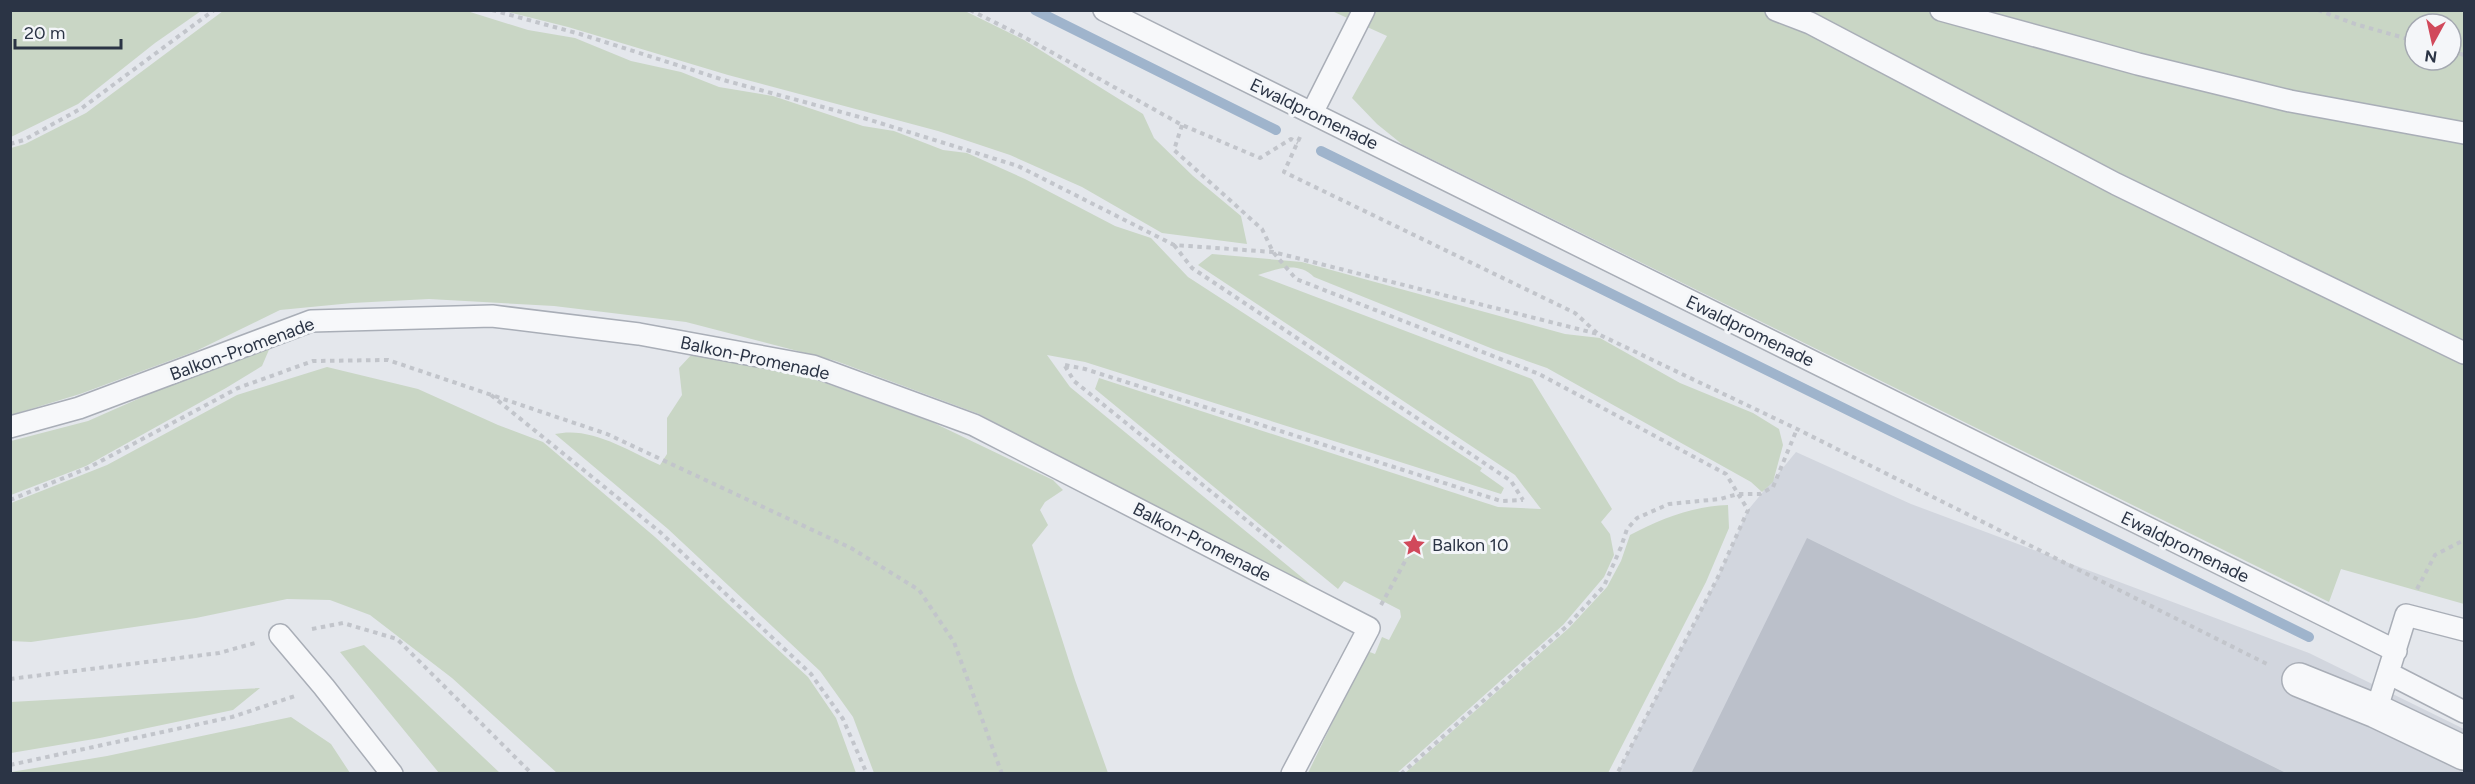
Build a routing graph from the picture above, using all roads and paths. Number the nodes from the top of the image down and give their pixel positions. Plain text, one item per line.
1 (214, 10) edge
2 (492, 10) edge
3 (970, 10) edge
4 (1104, 10) edge
5 (1364, 10) edge
6 (1776, 10) edge
7 (1941, 10) edge
8 (2318, 10) edge
9 (2403, 38) edge
10 (1312, 113) junction
11 (1182, 125) junction
12 (2464, 133) edge
13 (1298, 142) junction
14 (10, 144) edge
15 (1174, 245) junction
16 (1273, 252) junction
17 (1598, 334) junction
18 (2464, 354) edge
19 (488, 392) junction
20 (10, 427) edge
21 (1797, 429) junction
22 (1738, 494) junction
23 (10, 500) edge
24 (2464, 540) edge
25 (1414, 545) dead end
26 (1283, 550) dead end
27 (1380, 608) dead end
28 (2406, 615) junction
29 (2464, 630) edge
30 (280, 635) junction
31 (2396, 651) junction
32 (2388, 673) junction
33 (10, 679) edge
34 (2299, 680) joint
35 (324, 687) junction
36 (2376, 711) junction
37 (2464, 712) edge
38 (2464, 753) edge
39 (10, 765) edge
40 (392, 774) edge
41 (532, 774) edge
42 (867, 774) edge
43 (1002, 774) edge
44 (1292, 774) edge
45 (1401, 774) edge
46 (1617, 774) edge

1 - 14 path
2 - 15 path
3 - 11 path
4 - 10 lane, Ewaldpromenade
5 - 10 lane
6 - 18 lane
7 - 12 lane
8 - 9 path
10 - 13 path
10 - 31 lane, Ewaldpromenade
11 - 13 path
11 - 16 path
13 - 17 path
15 - 16 path
15 - 26 path
16 - 17 path
16 - 22 path
17 - 21 path
19 - 23 path
19 - 42 path
19 - 43 path
20 - 44 lane, Balkon-Promenade
21 - 22 path
21 - 34 path
22 - 45 path
22 - 46 path
24 - 28 path
25 - 27 path
28 - 29 lane
28 - 31 lane
30 - 33 path
30 - 35 lane
30 - 41 path
31 - 32 lane
32 - 36 lane
32 - 37 lane
34 - 36 street
35 - 39 path
35 - 40 lane
36 - 38 street

